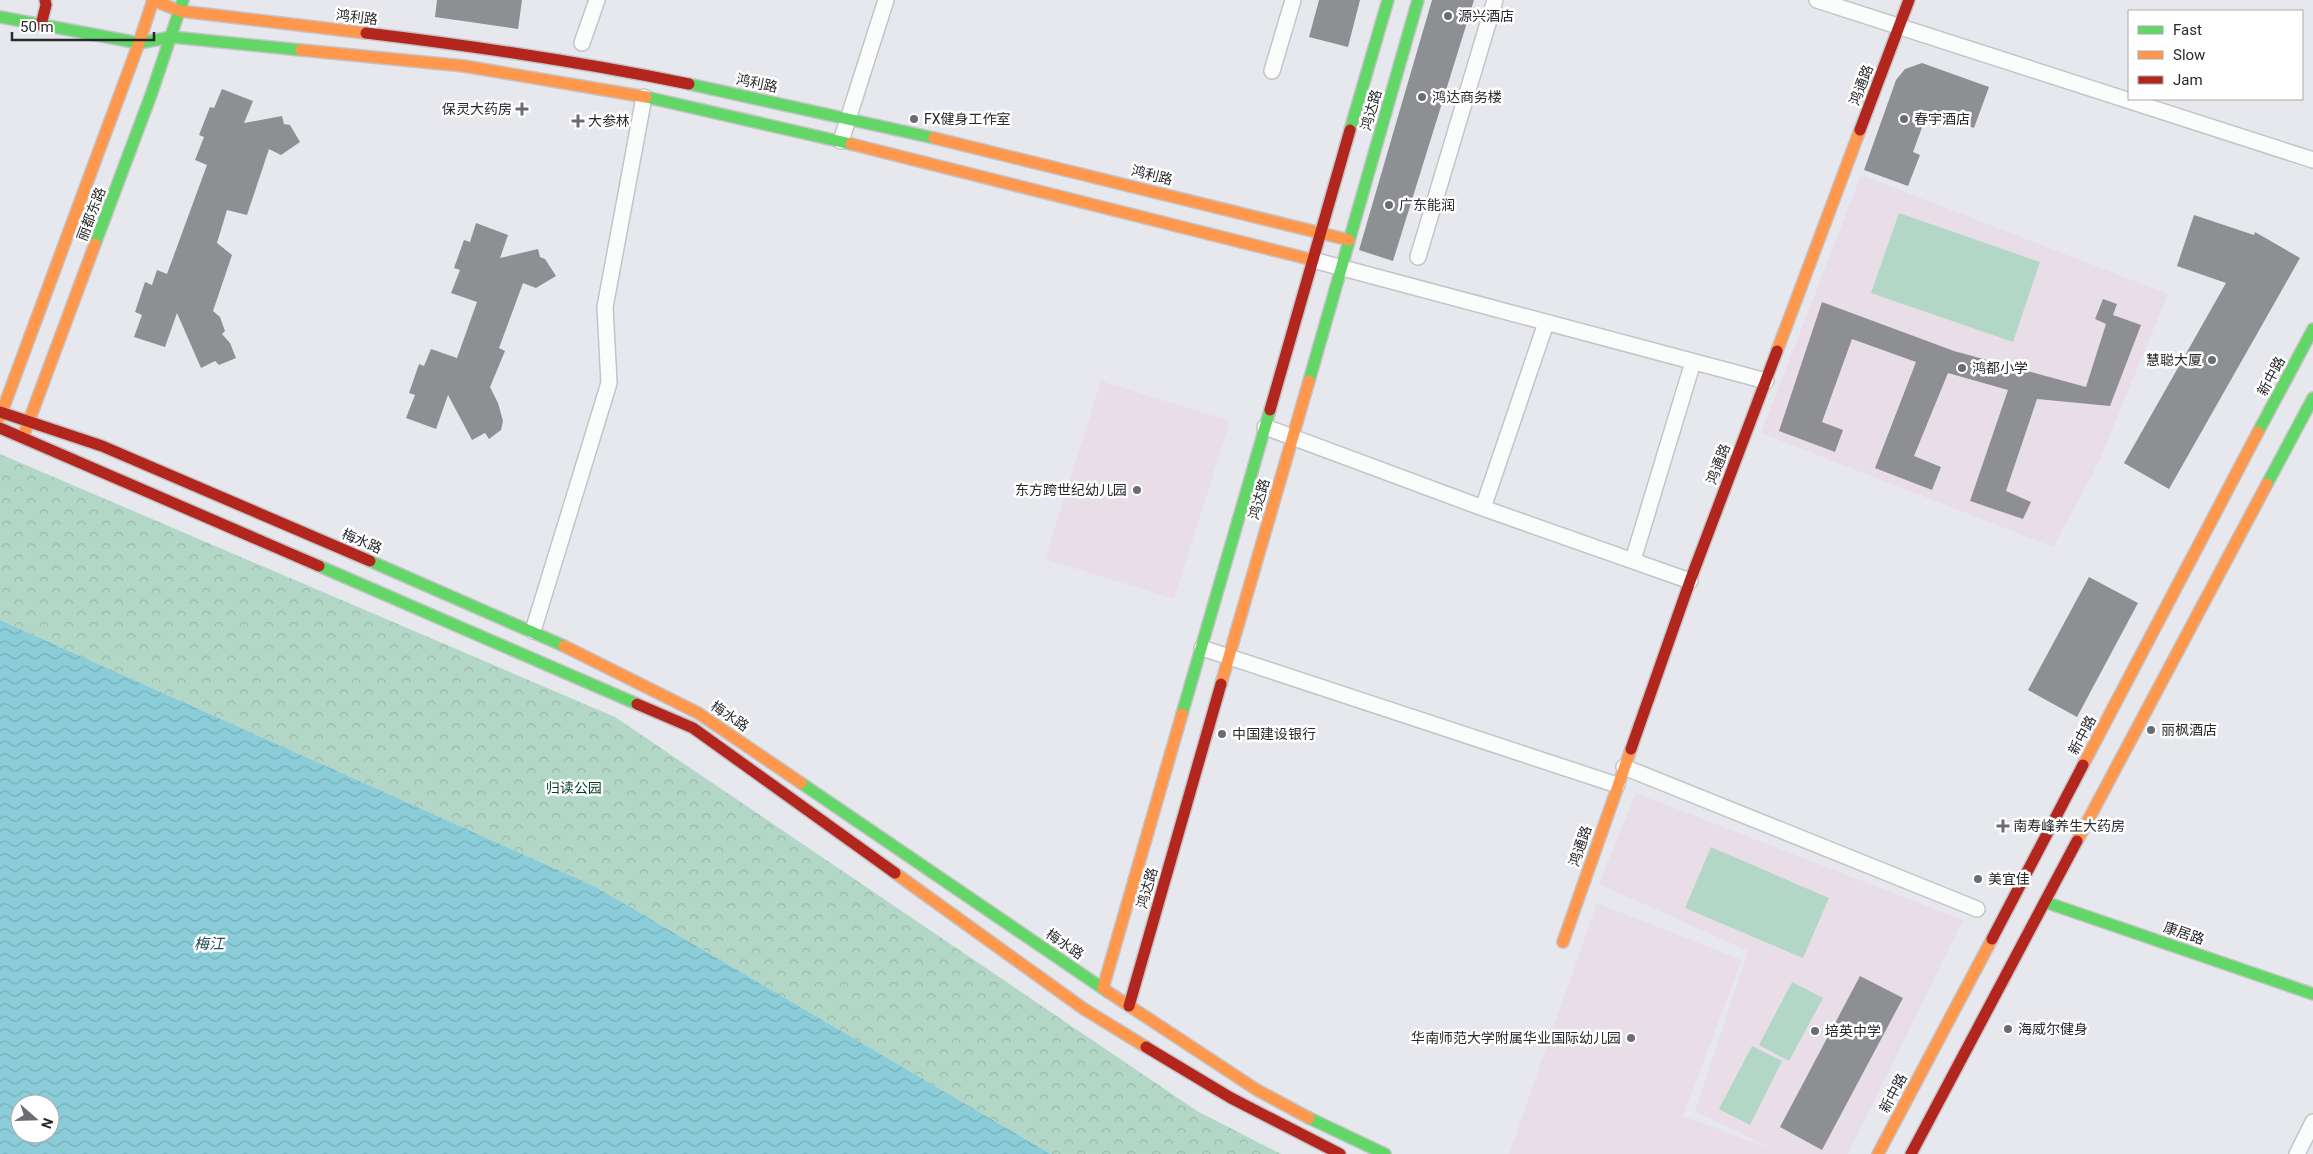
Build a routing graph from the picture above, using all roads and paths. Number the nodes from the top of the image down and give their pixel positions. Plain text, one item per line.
1 (45, 0) edge
2 (153, 0) edge
3 (597, 0) edge
4 (886, 0) edge
5 (1293, 0) edge
6 (1388, 0) edge
7 (1418, 0) edge
8 (1495, 0) edge
9 (1817, 0) edge
10 (1909, 0) edge
11 (182, 5) edge
12 (0, 17) edge
13 (41, 24) junction
14 (1899, 27) junction
15 (172, 36) junction
16 (139, 43) junction
17 (582, 43) dead end
18 (1272, 71) dead end
19 (644, 97) junction
20 (848, 118) junction
21 (841, 141) junction
22 (2313, 160) edge
23 (1321, 232) junction
24 (1349, 240) junction
25 (1418, 257) dead end
26 (1313, 260) junction
27 (1341, 267) junction
28 (1546, 323) junction
29 (2313, 329) edge
30 (1693, 362) junction
31 (1766, 382) junction
32 (2313, 398) edge
33 (1, 414) edge
34 (28, 421) junction
35 (1265, 427) junction
36 (0, 428) edge
37 (23, 436) junction
38 (1292, 437) junction
39 (1483, 508) junction
40 (1633, 560) junction
41 (1690, 581) junction
42 (534, 631) junction
43 (1202, 648) junction
44 (1229, 657) junction
45 (1624, 767) junction
46 (1617, 786) junction
47 (2045, 902) junction
48 (1977, 909) dead end
49 (1563, 942) dead end
50 (1103, 988) junction
51 (2313, 994) edge
52 (1129, 1006) junction
53 (2313, 1122) edge
54 (1340, 1154) edge
55 (1385, 1154) edge
56 (1878, 1154) edge
57 (1911, 1154) edge
58 (2297, 1154) edge

1 - 13 main road
2 - 11 main road, 鸿利路
2 - 16 main road, 丽都东路
3 - 17 street
4 - 20 street
5 - 18 street
6 - 23 main road, 鸿达路
7 - 24 main road, 鸿达路
8 - 25 street
9 - 14 street
10 - 14 main road, 鸿通路
11 - 15 main road, 丽都东路
11 - 20 main road, 鸿利路
12 - 13 main road
13 - 16 main road
14 - 22 street
14 - 31 main road, 鸿通路
15 - 16 main road
15 - 19 main road
15 - 34 main road, 丽都东路
16 - 33 main road, 丽都东路
19 - 21 main road
19 - 42 street
20 - 21 street
20 - 23 main road, 鸿利路
21 - 26 main road
23 - 24 main road, 鸿利路
23 - 26 main road, 鸿达路
24 - 27 main road, 鸿达路
26 - 27 street
26 - 35 main road, 鸿达路
27 - 28 street
27 - 38 main road, 鸿达路
28 - 30 street
28 - 39 street
29 - 56 main road, 新中路
30 - 31 street
30 - 40 street
31 - 41 main road, 鸿通路
32 - 47 main road
33 - 34 main road, 梅水路
34 - 37 main road, 丽都东路
34 - 42 main road, 梅水路
35 - 38 street
35 - 43 main road, 鸿达路
36 - 37 main road
37 - 54 main road
38 - 39 street
38 - 44 main road, 鸿达路
39 - 40 street
40 - 41 street
41 - 45 main road, 鸿通路
42 - 50 main road, 梅水路
43 - 44 street
43 - 50 main road, 鸿达路
44 - 46 street
44 - 52 main road, 鸿达路
45 - 46 main road, 鸿通路
45 - 48 street
46 - 49 main road, 鸿通路
47 - 51 main road, 康居路
47 - 57 main road
50 - 52 main road, 梅水路
52 - 55 main road, 梅水路
53 - 58 street

